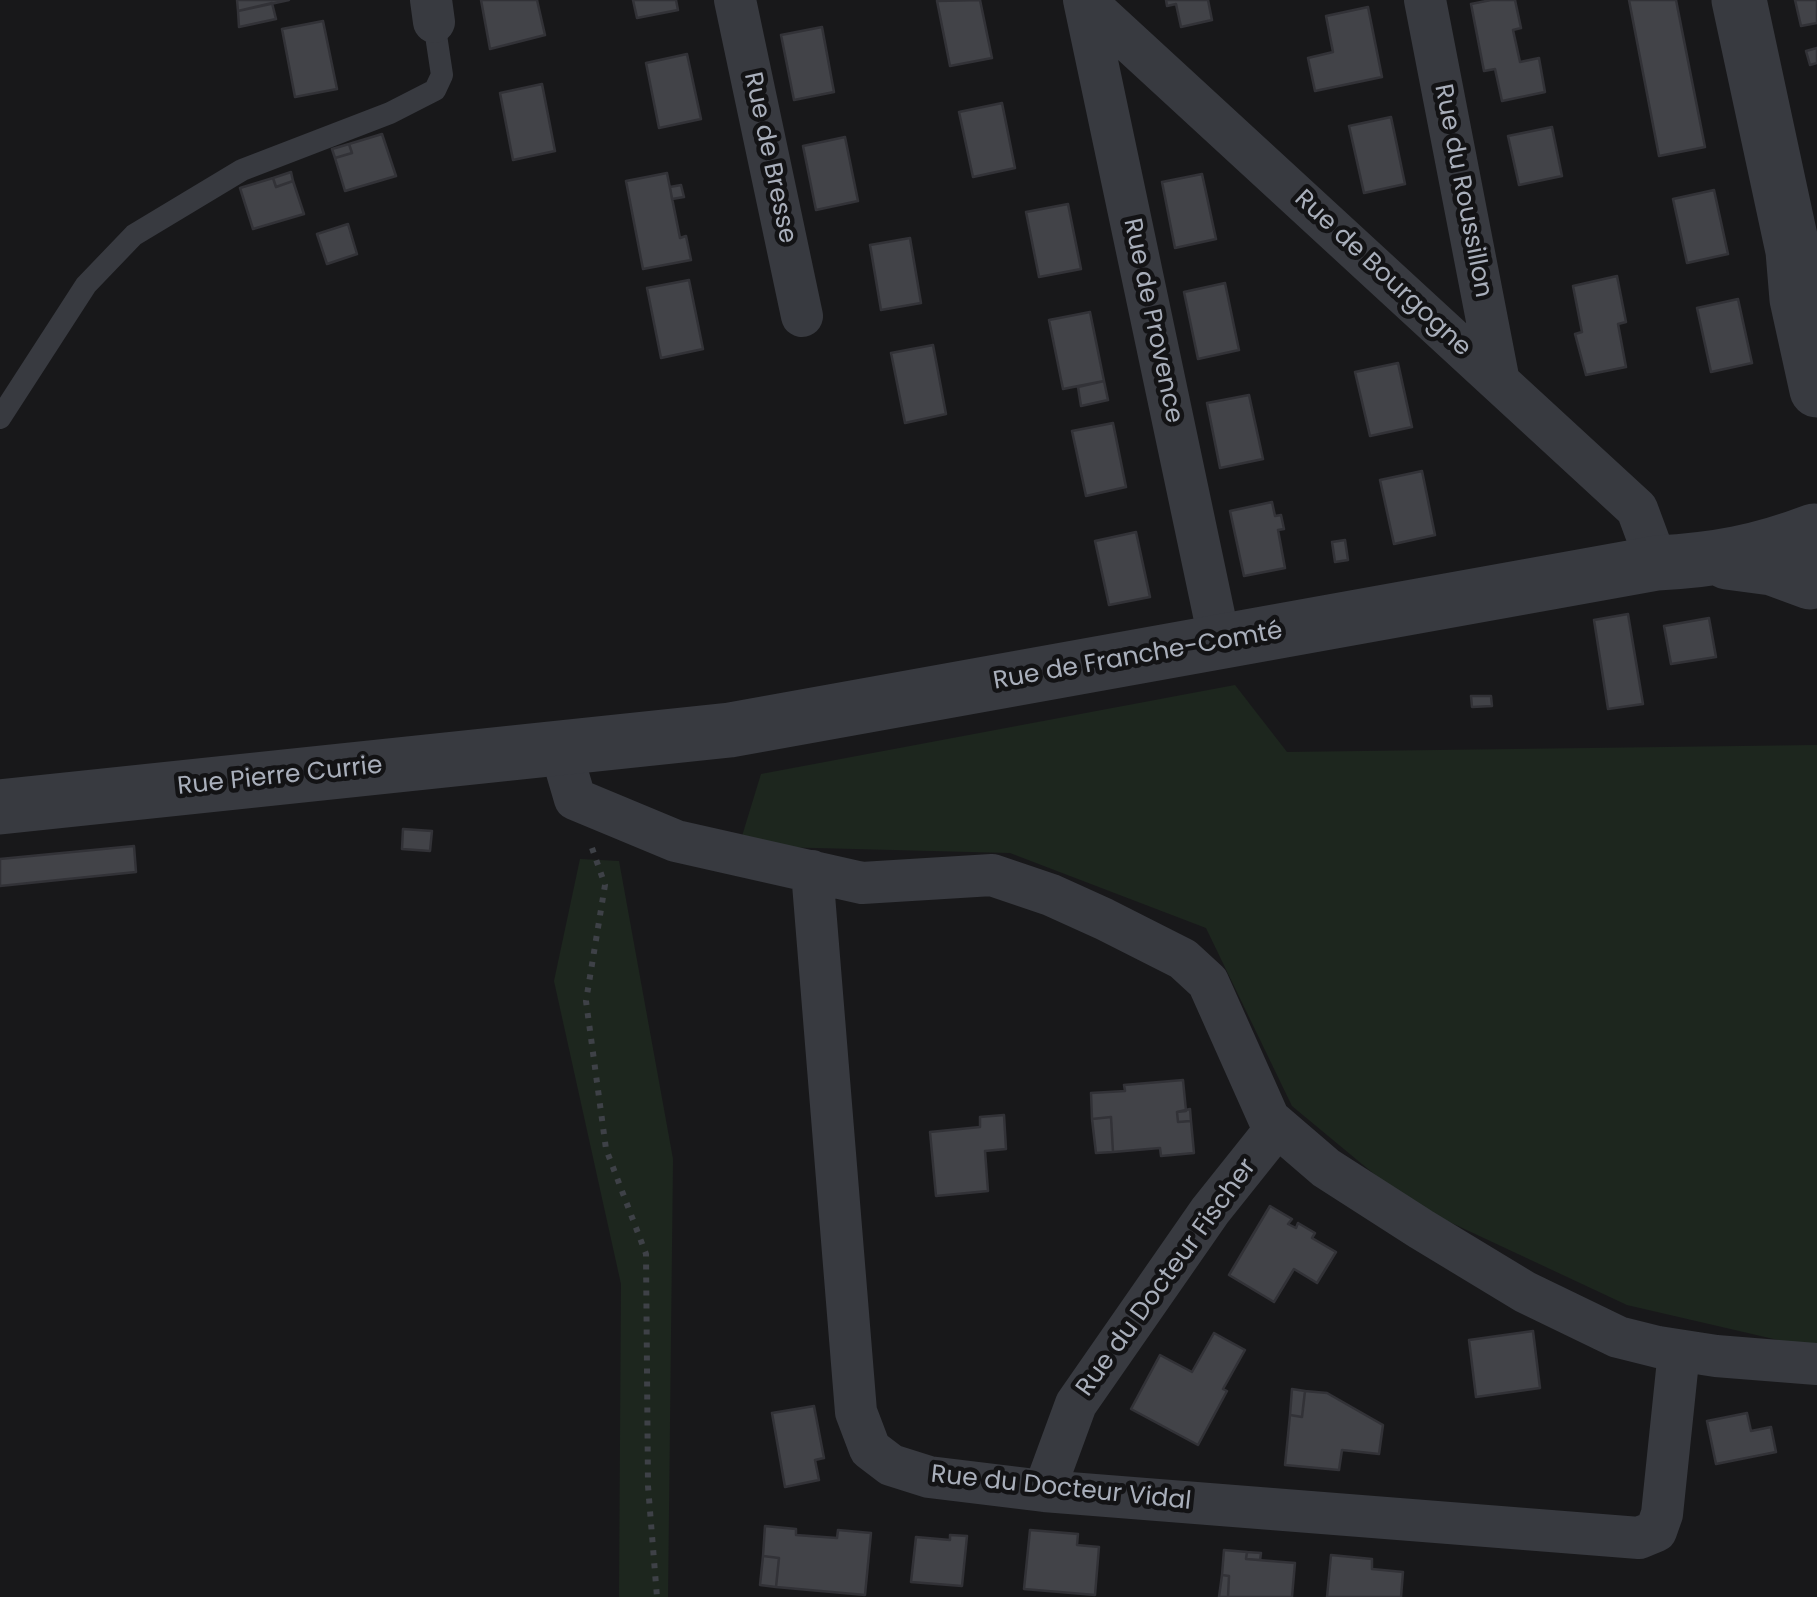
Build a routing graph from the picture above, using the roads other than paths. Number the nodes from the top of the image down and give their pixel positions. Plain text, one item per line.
1 (735, 0) edge
2 (1084, 0) edge
3 (1425, 0) edge
4 (1740, 0) edge
5 (432, 11) edge
6 (1805, 275) edge
7 (802, 316) dead end
8 (1499, 382) junction
9 (1817, 390) edge
10 (0, 418) edge
11 (1814, 558) edge
12 (1657, 562) junction
13 (1220, 643) junction
14 (568, 774) junction
15 (0, 807) edge
16 (812, 872) junction
17 (1277, 1127) junction
18 (1679, 1350) junction
19 (1817, 1364) edge
20 (1044, 1491) junction

1 - 7 street, Rue de Bresse
2 - 8 street, Rue de Bourgogne
2 - 13 street, Rue de Provence
3 - 8 street, Rue du Roussillon
4 - 6 street
5 - 10 lane
6 - 9 street
8 - 12 street, Rue de Bourgogne
11 - 12 street, Rue de Franche-Comté
12 - 13 street, Rue de Franche-Comté
13 - 14 street, Rue de Franche-Comté
14 - 15 street, Rue Pierre Currie
14 - 16 street
16 - 17 street
16 - 20 street, Rue du Docteur Vidal
17 - 18 street
17 - 20 street, Rue du Docteur Fischer
18 - 19 street
18 - 20 street, Rue du Docteur Vidal

